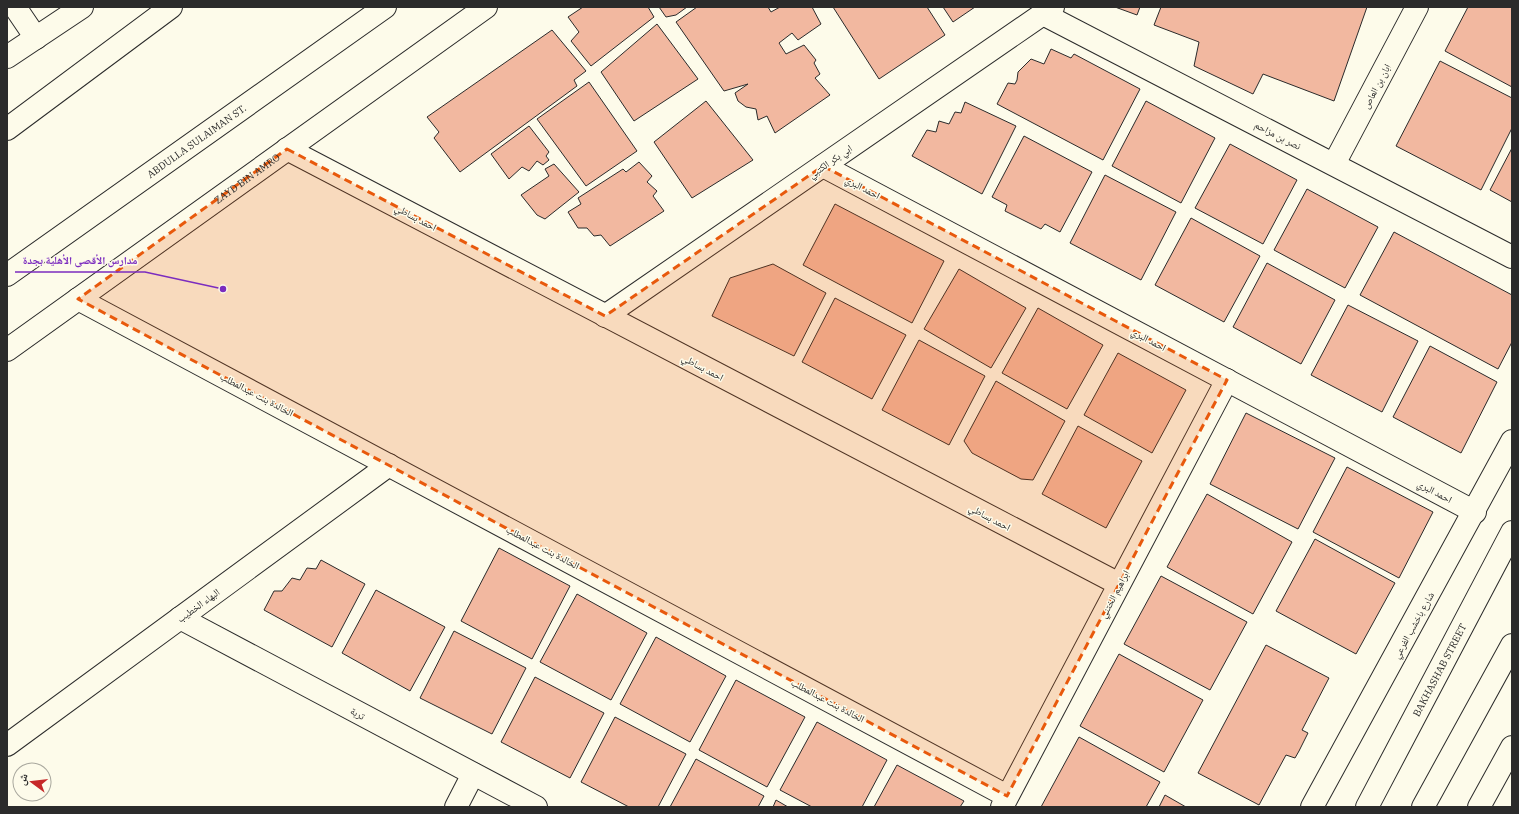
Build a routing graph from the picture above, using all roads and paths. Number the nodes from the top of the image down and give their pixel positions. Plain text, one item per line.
1 (15, 7) edge
2 (82, 7) edge
3 (172, 7) edge
4 (385, 7) edge
5 (486, 7) edge
6 (1417, 7) edge
7 (1048, 10) edge
8 (36, 38) junction
9 (7, 57) edge
10 (7, 129) edge
11 (287, 149) junction
12 (1334, 164) junction
13 (823, 166) junction
14 (1512, 256) edge
15 (7, 275) edge
16 (78, 299) junction
17 (606, 316) junction
18 (7, 350) edge
19 (1227, 380) junction
20 (1512, 442) edge
21 (389, 465) junction
22 (1475, 512) junction
23 (1512, 532) edge
24 (1120, 584) junction
25 (180, 618) junction
26 (1512, 645) edge
27 (7, 745) edge
28 (1512, 747) edge
29 (473, 774) junction
30 (1004, 802) edge
31 (456, 807) edge
32 (536, 807) edge
33 (1312, 807) edge
34 (1367, 807) edge
35 (1423, 807) edge
36 (1479, 807) edge

1 - 8 street
2 - 8 street
3 - 10 street
4 - 15 street, ABDULLA SULAIMAN ST.
5 - 11 street, ZAYD BIN AMRO
6 - 12 street, ابان بن العاص
7 - 12 street, نصر بن مزاحم
7 - 13 street, ابي بكر الكتبي
8 - 9 street
11 - 16 street, ZAYD BIN AMRO
11 - 17 street, احمد بساطي
12 - 14 street, نصر بن مزاحم
13 - 17 street, ابي بكر الكتبي
13 - 19 street, احمد البري
16 - 18 street, ZAYD BIN AMRO
16 - 21 street, الخالدة بنت عبدالمطلب
17 - 24 street, احمد بساطي
19 - 22 street, احمد البري
19 - 24 street, ابراهيم الختني
20 - 22 street, شارع باخشب الفرعي
21 - 25 street, البهاء الخطيب
21 - 30 street, الخالدة بنت عبدالمطلب
22 - 33 street, شارع باخشب الفرعي
23 - 34 street, BAKHASHAB STREET
24 - 30 street, ابراهيم الختني
25 - 27 street, البهاء الخطيب
25 - 29 street, تربة
26 - 35 street
28 - 36 street
29 - 31 street
29 - 32 street, تربة

